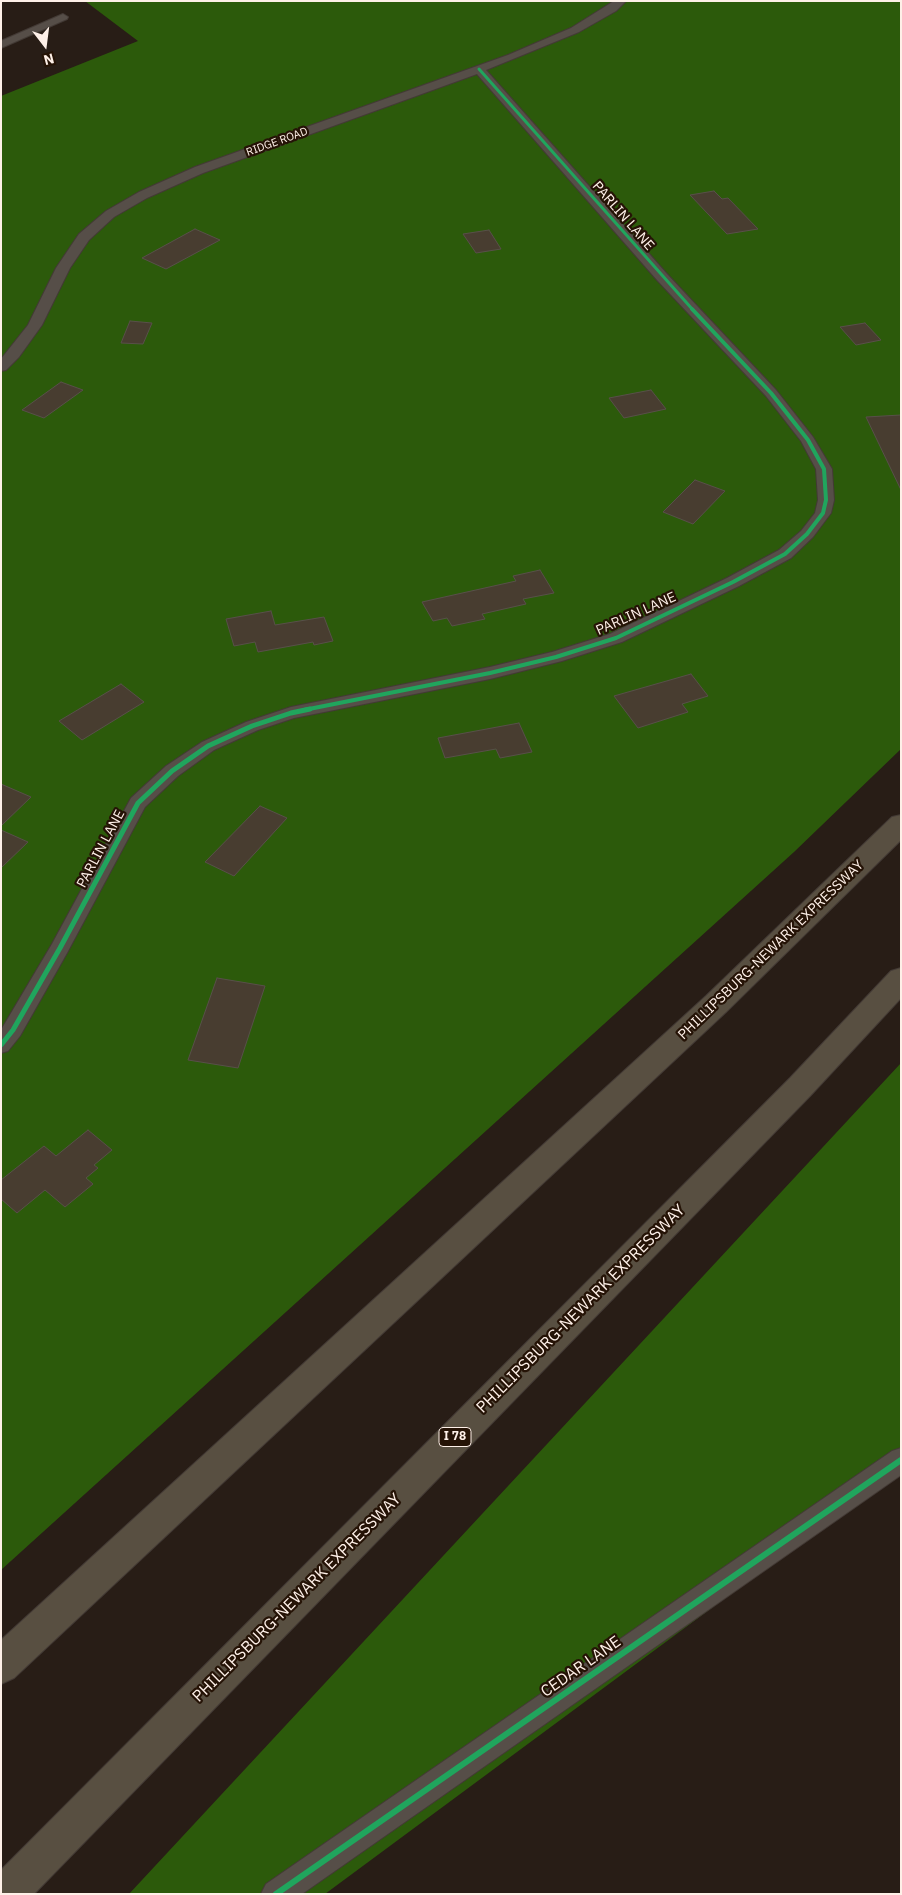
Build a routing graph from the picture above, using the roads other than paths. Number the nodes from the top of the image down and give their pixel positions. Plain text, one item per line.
1 (621, 1) edge
2 (63, 17) dead end
3 (1, 45) edge
4 (479, 69) junction
5 (1, 367) edge
6 (901, 824) edge
7 (901, 979) edge
8 (1, 1045) edge
9 (901, 1460) edge
10 (1, 1665) edge
11 (6, 1894) edge
12 (276, 1894) edge

1 - 4 street, RIDGE ROAD
2 - 3 street
4 - 5 street, RIDGE ROAD
4 - 8 street, PARLIN LANE
6 - 10 highway, PHILLIPSBURG-NEWARK EXPRESSWAY
7 - 11 highway, PHILLIPSBURG-NEWARK EXPRESSWAY / I 78
9 - 12 street, CEDAR LANE

